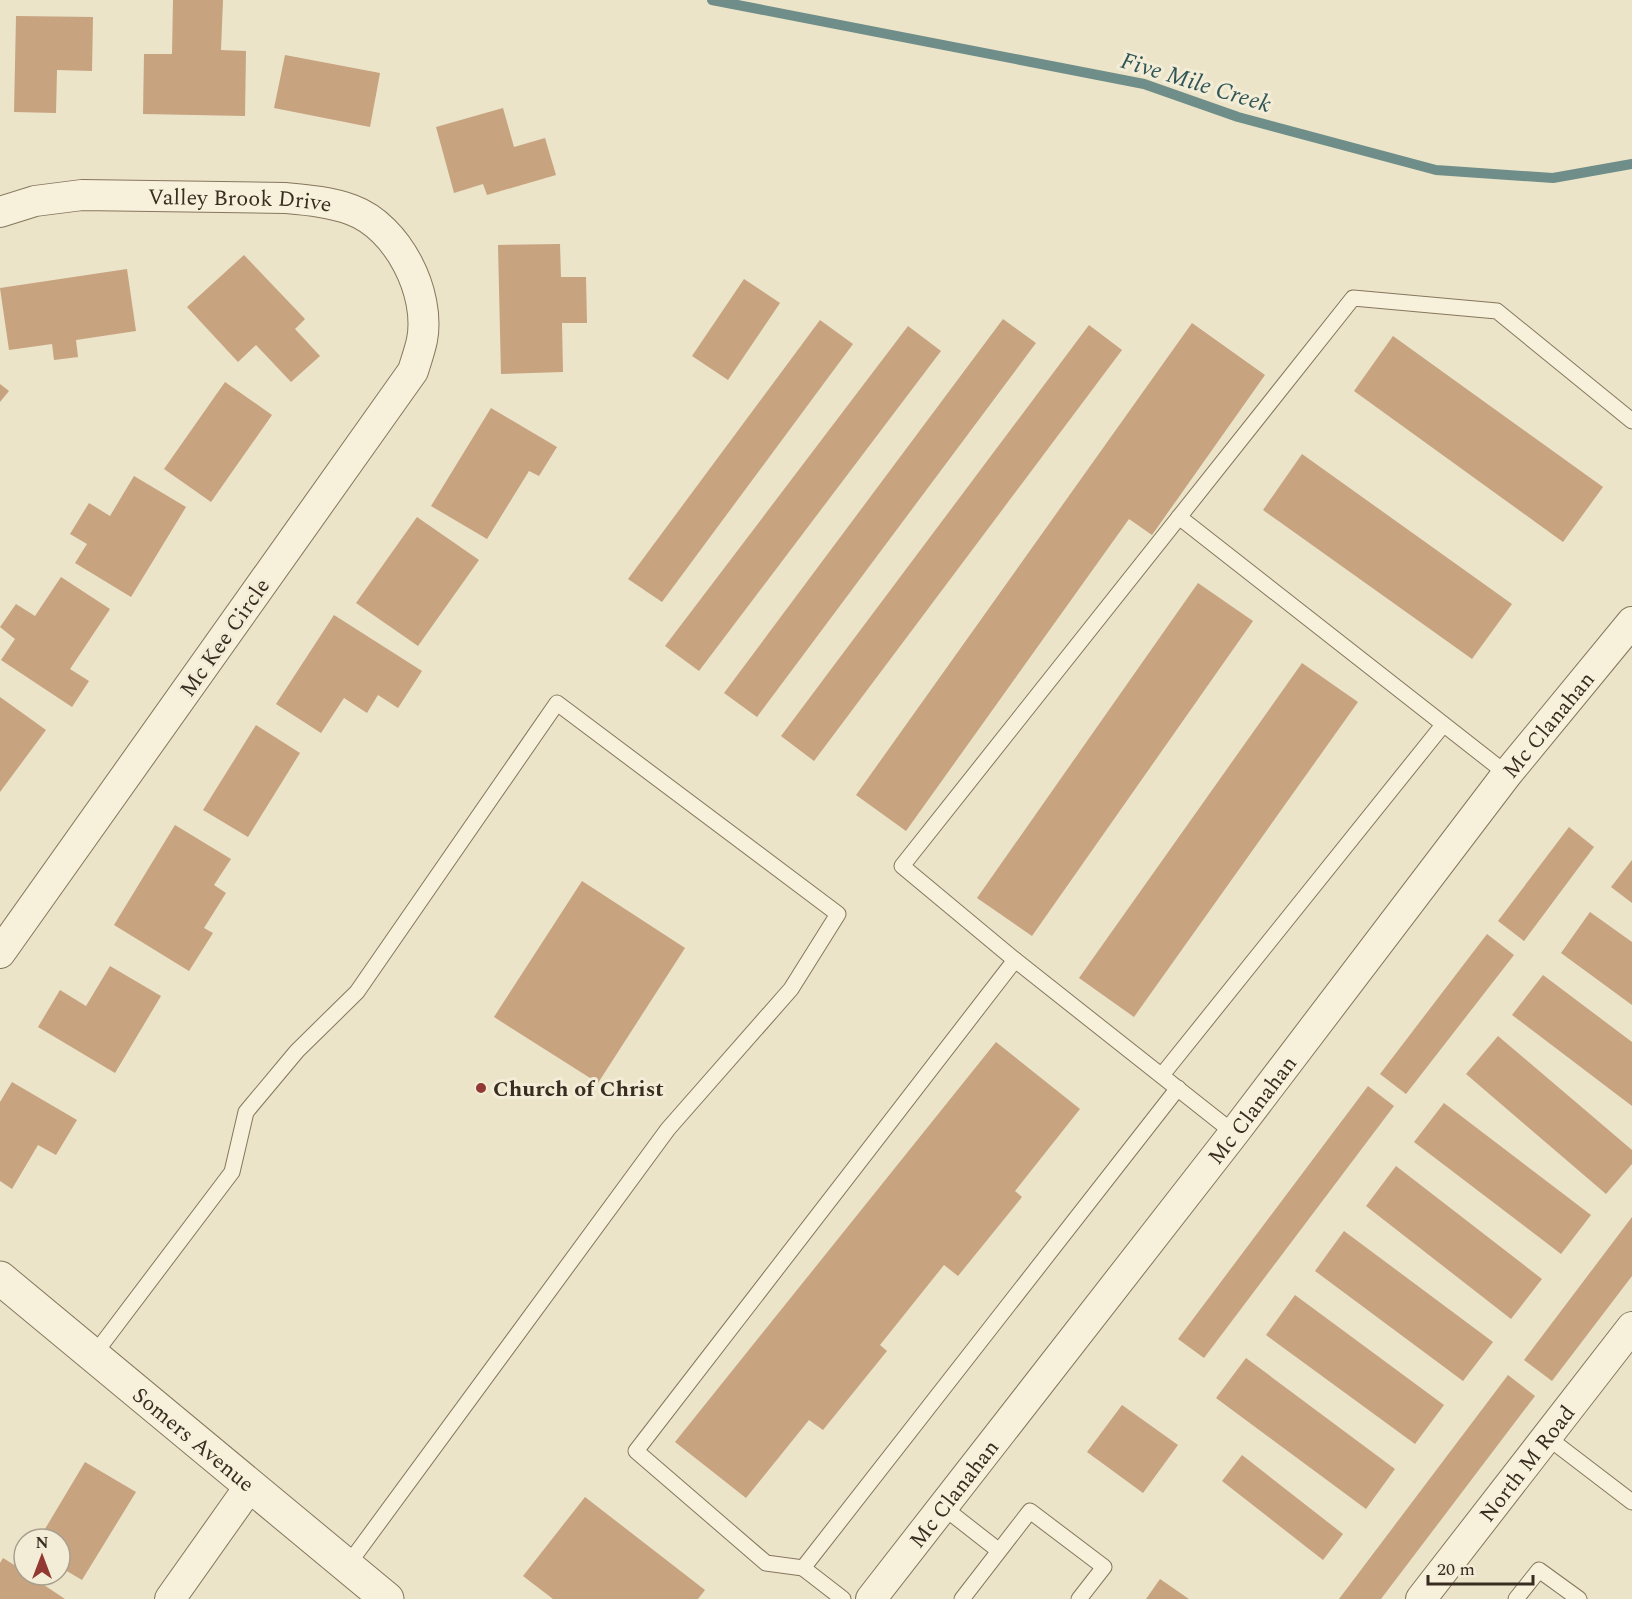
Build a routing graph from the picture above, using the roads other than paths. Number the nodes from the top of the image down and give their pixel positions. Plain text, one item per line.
1 (0, 212) edge
2 (421, 311) joint
3 (1632, 421) edge
4 (1179, 517) junction
5 (1632, 622) edge
6 (1443, 724) junction
7 (1507, 774) junction
8 (0, 953) edge
9 (1015, 960) junction
10 (1162, 1075) junction
11 (1178, 1088) junction
12 (1234, 1132) junction
13 (0, 1278) edge
14 (1632, 1327) edge
15 (93, 1356) junction
16 (1547, 1437) junction
17 (250, 1486) junction
18 (1632, 1502) edge
19 (943, 1507) junction
20 (998, 1550) junction
21 (347, 1566) junction
22 (803, 1568) junction
23 (170, 1599) edge
24 (387, 1599) edge
25 (843, 1599) edge
26 (871, 1599) edge
27 (962, 1599) edge
28 (1079, 1599) edge
29 (1421, 1599) edge
30 (1516, 1599) edge
31 (1579, 1599) edge

1 - 2 street, Valley Brook Drive
2 - 8 street, Mc Kee Circle
3 - 4 lane
4 - 6 lane
4 - 9 lane
5 - 7 street, Mc Clanahan
6 - 7 lane
6 - 10 lane
7 - 12 street, Mc Clanahan
9 - 10 lane
9 - 22 lane
10 - 11 lane
11 - 12 lane
11 - 22 lane
12 - 19 street, Mc Clanahan
13 - 15 street, Somers Avenue
14 - 16 street, North M Road
15 - 17 street, Somers Avenue
15 - 21 lane
16 - 18 lane
16 - 29 street, North M Road
17 - 21 street, Somers Avenue
17 - 23 street
19 - 20 lane
19 - 26 street, Mc Clanahan
20 - 27 lane
20 - 28 lane
21 - 24 street, Somers Avenue
22 - 25 lane
30 - 31 lane

